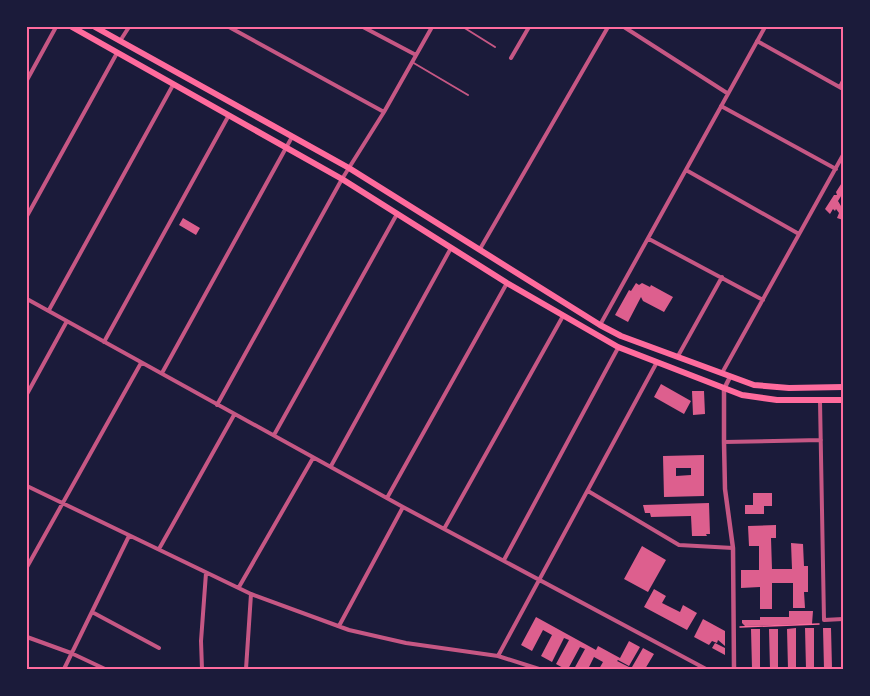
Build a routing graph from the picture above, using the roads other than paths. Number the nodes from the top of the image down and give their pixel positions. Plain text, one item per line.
1 (56, 27) edge
2 (72, 27) edge
3 (95, 27) edge
4 (129, 27) edge
5 (229, 27) edge
6 (363, 27) edge
7 (432, 27) edge
8 (463, 27) edge
9 (529, 27) edge
10 (608, 27) edge
11 (624, 27) edge
12 (765, 27) edge
13 (120, 41) junction
14 (757, 41) junction
15 (495, 47) dead end
16 (117, 52) junction
17 (416, 55) junction
18 (511, 58) dead end
19 (412, 62) junction
20 (27, 80) edge
21 (843, 81) edge
22 (174, 84) junction
23 (841, 88) edge
24 (727, 93) junction
25 (468, 95) dead end
26 (721, 106) junction
27 (384, 112) junction
28 (229, 115) junction
29 (292, 137) junction
30 (286, 148) junction
31 (843, 155) edge
32 (349, 168) junction
33 (836, 169) junction
34 (686, 171) junction
35 (342, 179) junction
36 (397, 213) junction
37 (27, 216) edge
38 (799, 234) junction
39 (649, 238) junction
40 (452, 247) junction
41 (480, 250) junction
42 (722, 277) junction
43 (507, 283) junction
44 (27, 299) edge
45 (763, 300) junction
46 (48, 310) junction
47 (563, 315) junction
48 (67, 321) junction
49 (600, 325) junction
50 (104, 342) junction
51 (618, 347) junction
52 (678, 357) junction
53 (657, 362) junction
54 (141, 363) junction
55 (162, 373) junction
56 (722, 374) junction
57 (730, 377) junction
58 (843, 380) edge
59 (841, 387) edge
60 (724, 389) junction
61 (27, 394) edge
62 (843, 400) edge
63 (820, 401) junction
64 (217, 405) junction
65 (234, 415) junction
66 (274, 435) junction
67 (821, 440) junction
68 (724, 442) junction
69 (313, 458) junction
70 (331, 466) junction
71 (27, 486) edge
72 (588, 491) junction
73 (387, 498) junction
74 (63, 504) junction
75 (403, 507) junction
76 (444, 529) junction
77 (129, 536) junction
78 (733, 548) junction
79 (159, 549) junction
80 (504, 560) junction
81 (28, 565) edge
82 (206, 573) junction
83 (540, 580) junction
84 (239, 588) junction
85 (251, 594) junction
86 (92, 612) junction
87 (843, 619) edge
88 (339, 626) junction
89 (27, 637) edge
90 (159, 648) dead end
91 (71, 653) junction
92 (498, 656) junction
93 (64, 669) edge
94 (105, 669) edge
95 (202, 669) edge
96 (246, 669) edge
97 (539, 669) edge
98 (706, 669) edge
99 (734, 669) edge

1 - 20 street
2 - 16 main road
3 - 13 main road
4 - 13 street
5 - 27 street
6 - 17 street
7 - 17 street
8 - 15 lane
9 - 18 street
10 - 41 street
11 - 24 street
12 - 14 street
13 - 29 main road
14 - 23 street
14 - 24 street
16 - 22 main road
16 - 37 street
17 - 19 street
19 - 25 lane
19 - 27 street
21 - 23 street
22 - 28 main road
22 - 46 street
24 - 26 street
26 - 33 street
26 - 34 street
27 - 32 street
28 - 30 main road
28 - 50 street
29 - 30 street
29 - 32 main road
30 - 35 main road
30 - 55 street
31 - 33 street
32 - 35 street
32 - 41 main road
33 - 38 street
34 - 38 street
34 - 39 street
35 - 36 main road
35 - 64 street
36 - 40 main road
36 - 66 street
38 - 45 street
39 - 42 street
39 - 49 street
40 - 43 main road
40 - 70 street
41 - 49 main road
42 - 45 street
42 - 52 street
43 - 47 main road
43 - 73 street
44 - 46 street
45 - 56 street
46 - 48 street
47 - 51 main road
47 - 76 street
48 - 50 street
48 - 61 street
49 - 52 main road
50 - 54 street
51 - 53 main road
51 - 80 street
52 - 56 main road
53 - 60 main road
53 - 72 street
54 - 55 street
54 - 74 street
55 - 64 street
56 - 57 main road
57 - 59 main road
57 - 60 street
58 - 59 street
60 - 63 main road
60 - 68 street
62 - 63 main road
63 - 67 street
64 - 65 street
65 - 66 street
65 - 79 street
66 - 69 street
67 - 68 street
67 - 87 street
68 - 78 street
69 - 70 street
69 - 84 street
70 - 73 street
71 - 74 street
72 - 78 street
72 - 83 street
73 - 75 street
74 - 77 street
74 - 81 street
75 - 76 street
75 - 88 street
76 - 80 street
77 - 79 street
77 - 86 street
78 - 99 street
79 - 82 street
80 - 83 street
82 - 84 street
82 - 95 street
83 - 92 street
83 - 98 street
84 - 85 street
85 - 88 street
85 - 96 street
86 - 90 street
86 - 91 street
88 - 92 street
89 - 91 street
91 - 93 street
91 - 94 street
92 - 97 street

